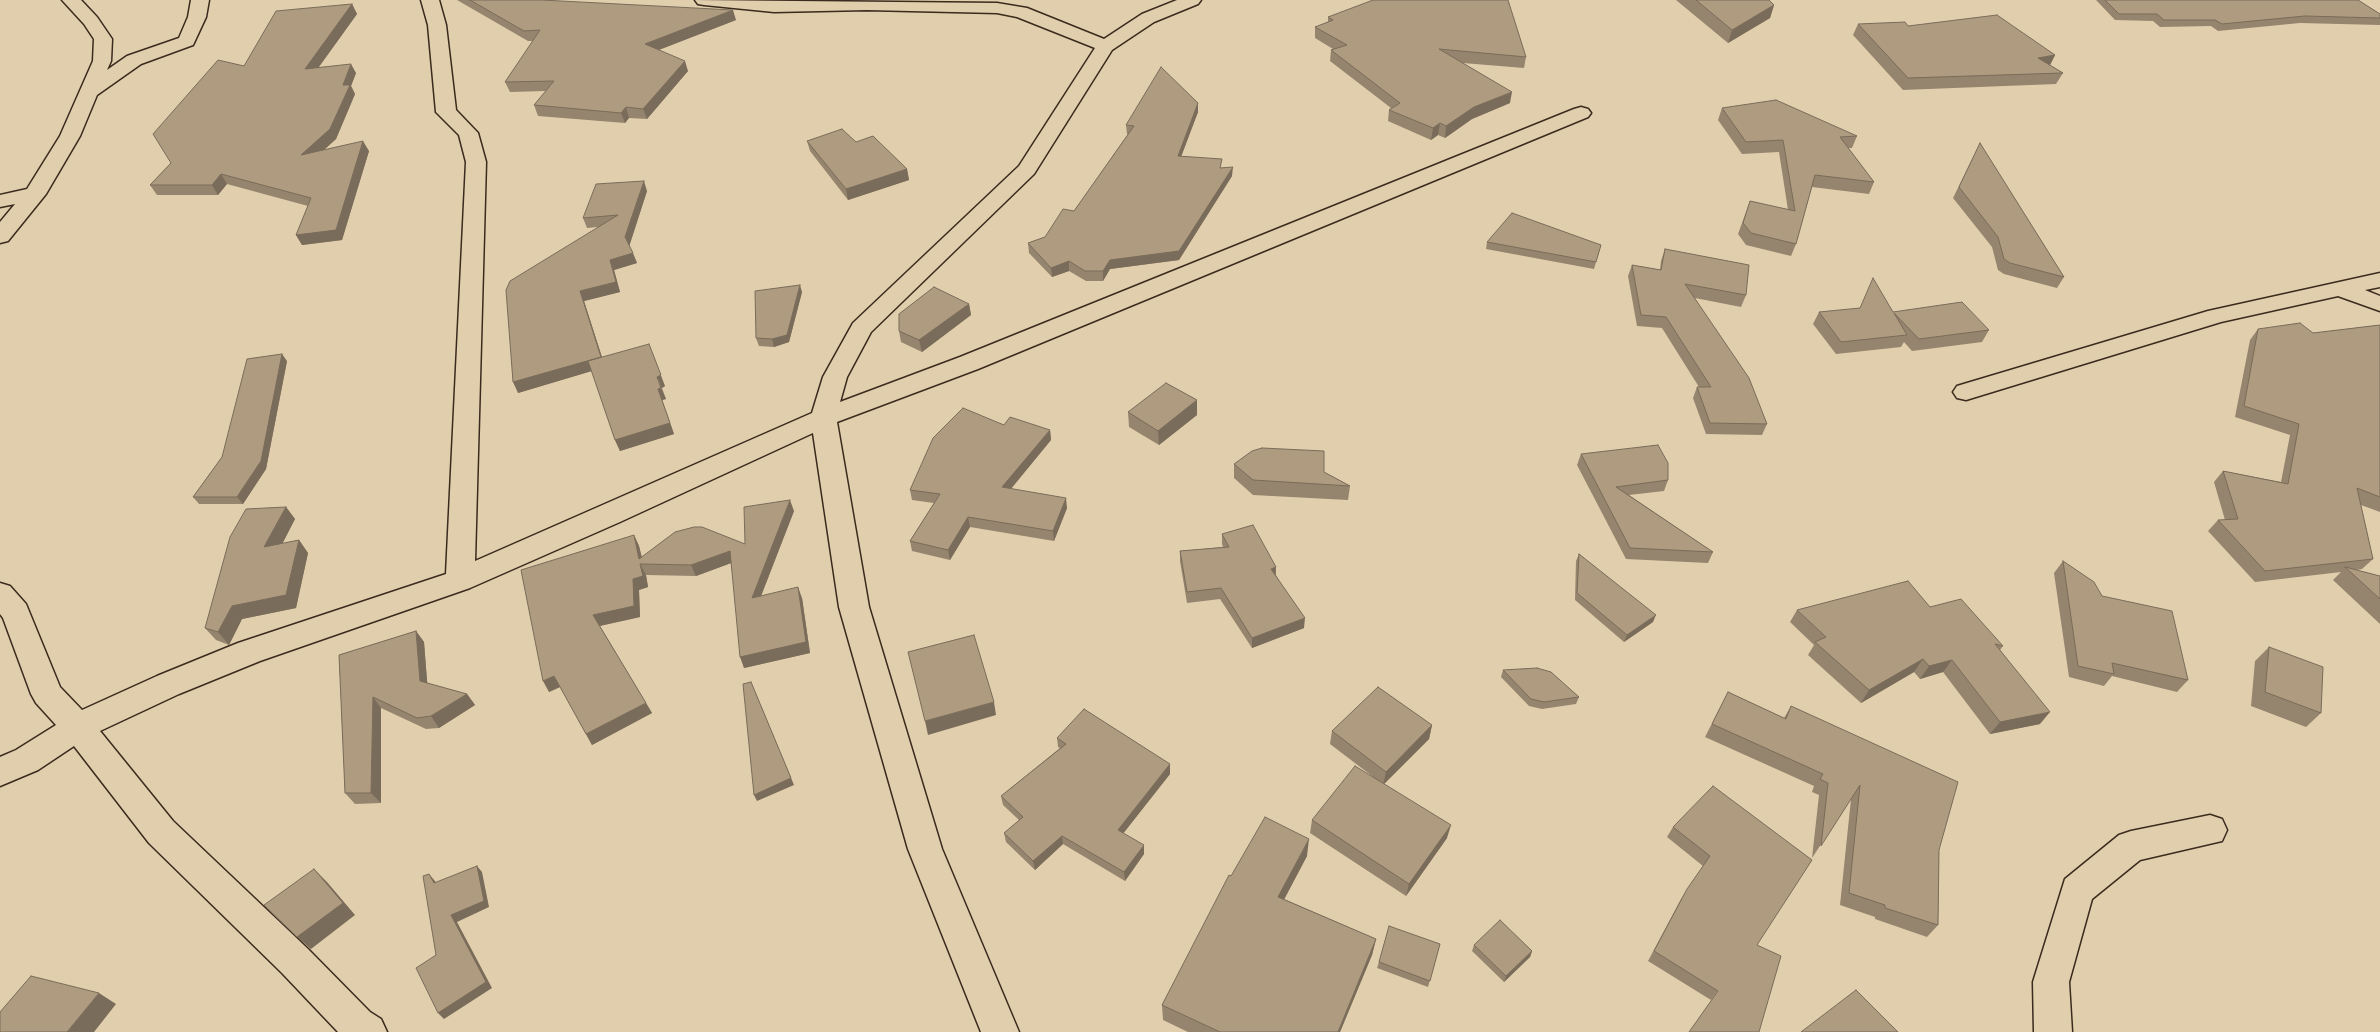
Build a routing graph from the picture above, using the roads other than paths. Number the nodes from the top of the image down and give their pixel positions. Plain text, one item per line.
1 (71, 0) edge
2 (200, 0) edge
3 (430, 0) edge
4 (704, 0) edge
5 (1192, 0) edge
6 (1105, 46) junction
7 (89, 92) junction
8 (1581, 113) dead end
9 (35, 194) junction
10 (0, 201) edge
11 (0, 236) edge
12 (2380, 280) edge
13 (2340, 289) junction
14 (2380, 304) edge
15 (1966, 392) dead end
16 (824, 418) junction
17 (460, 580) junction
18 (0, 594) edge
19 (78, 727) junction
20 (0, 772) edge
21 (2210, 830) dead end
22 (368, 1032) edge
23 (1000, 1032) edge
24 (2053, 1032) edge

1 - 7 street
2 - 7 street
3 - 17 street
4 - 6 street
5 - 6 street
6 - 16 street
7 - 9 street
8 - 16 street
9 - 10 street
9 - 11 street
12 - 13 street
13 - 14 street
13 - 15 street
16 - 17 street
16 - 23 street
17 - 19 street
18 - 19 street
19 - 20 street
19 - 22 street
21 - 24 street

